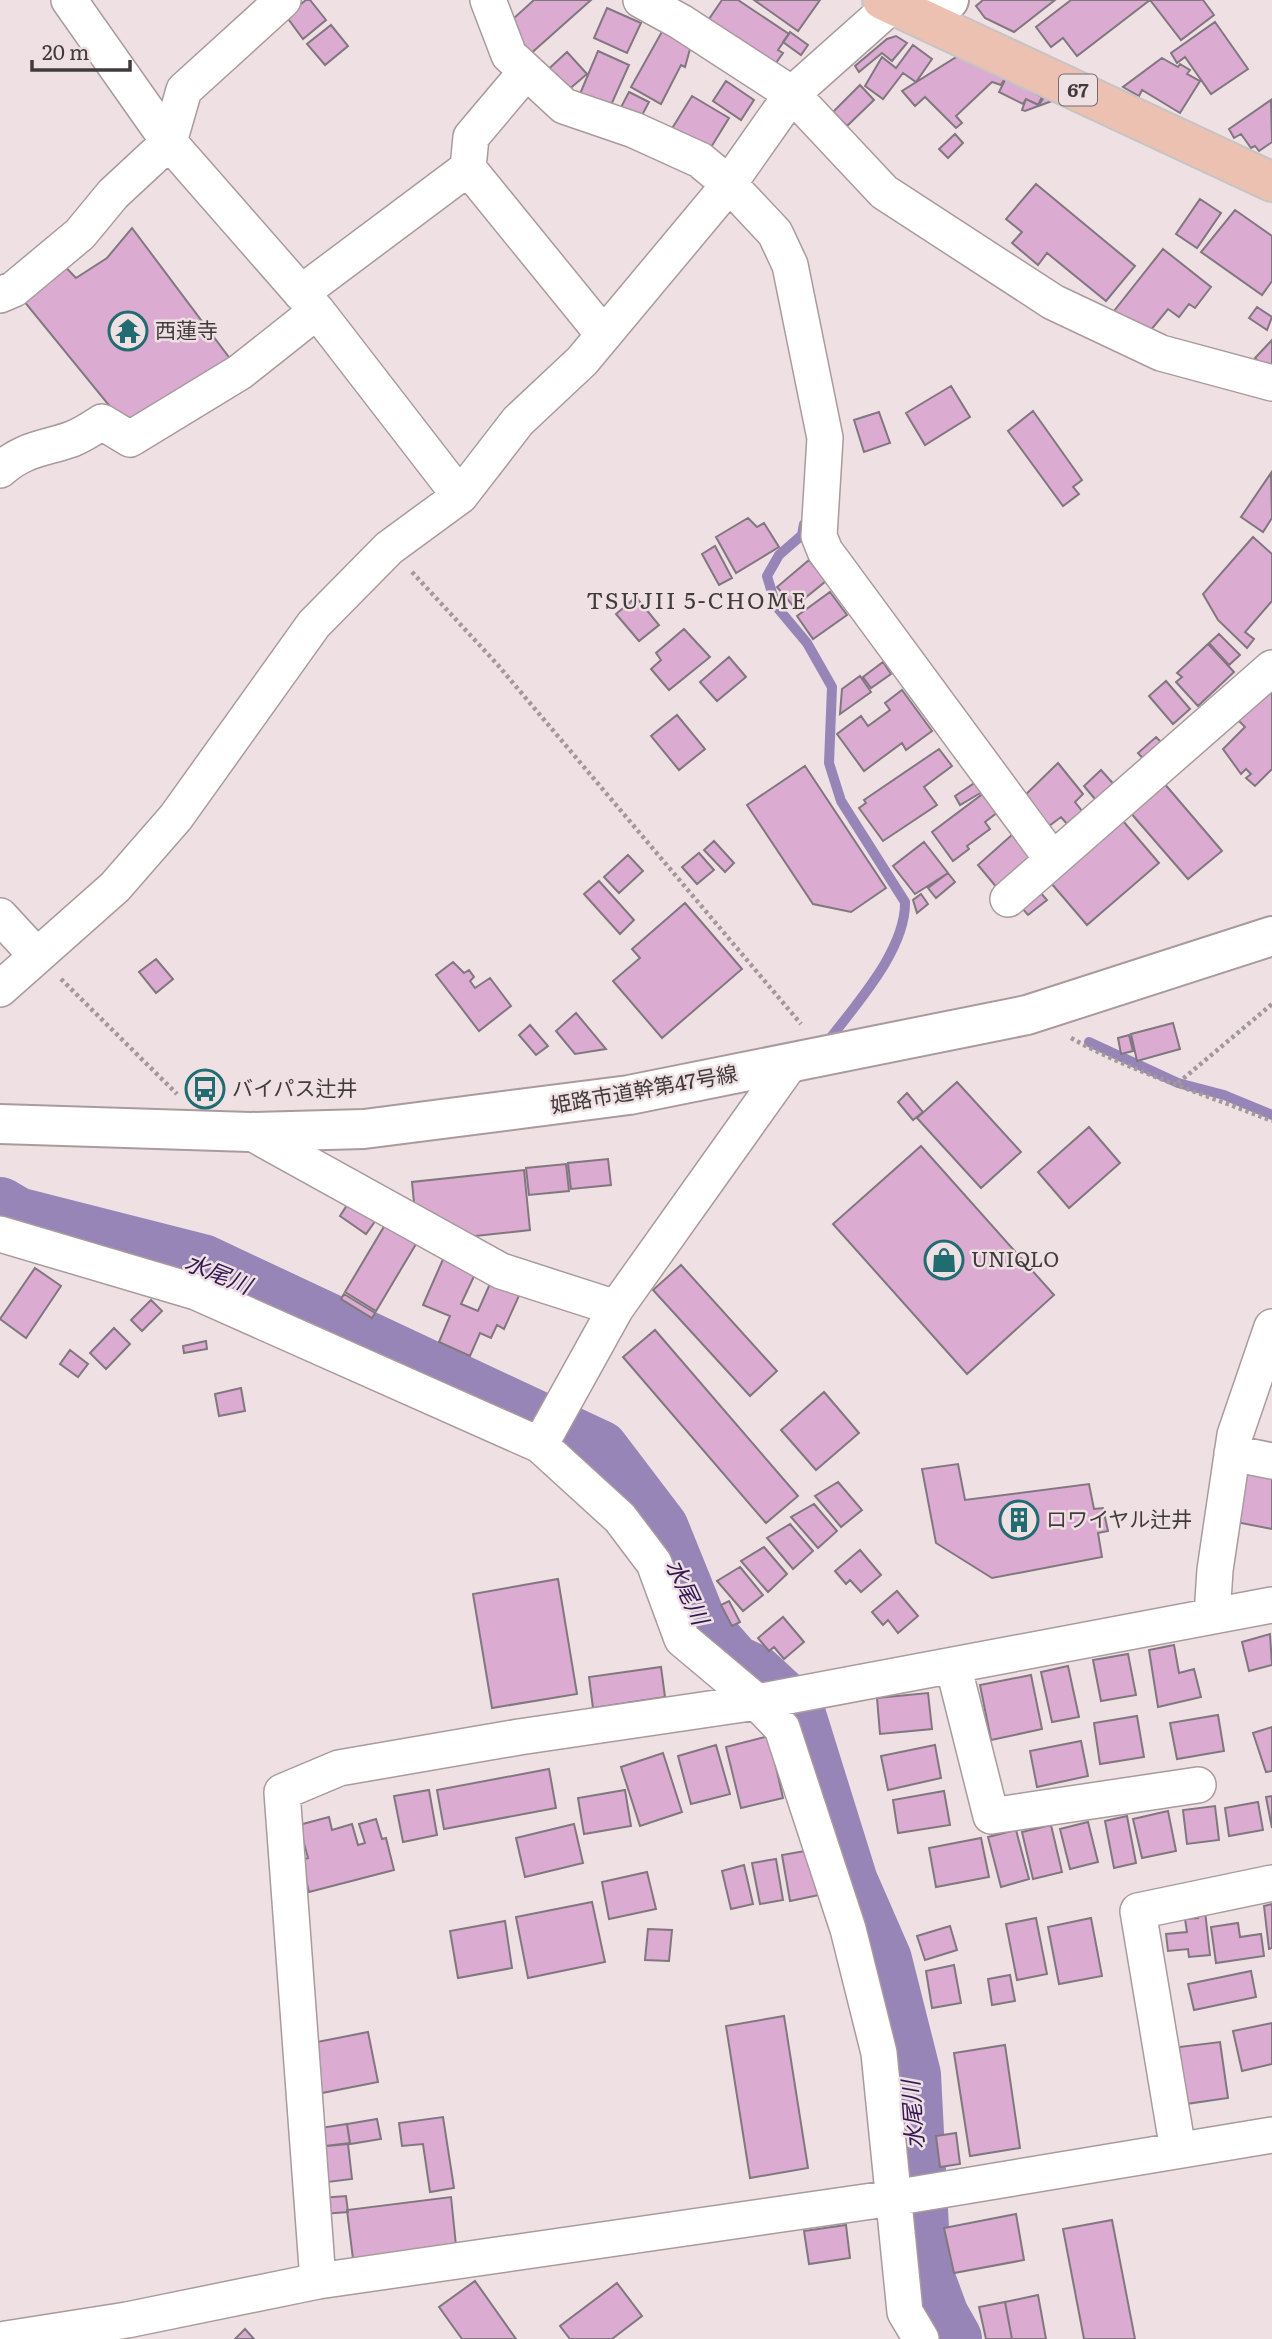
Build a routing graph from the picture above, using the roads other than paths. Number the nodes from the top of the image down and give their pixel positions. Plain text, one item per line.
1 (69, 0) edge
2 (283, 0) edge
3 (488, 0) edge
4 (641, 0) edge
5 (913, 6) edge
6 (525, 73) junction
7 (792, 94) junction
8 (169, 142) junction
9 (468, 168) junction
10 (1272, 182) edge
11 (729, 184) junction
12 (0, 295) edge
13 (309, 302) junction
14 (603, 334) junction
15 (1272, 383) edge
16 (0, 470) edge
17 (460, 496) junction
18 (1272, 668) edge
19 (1052, 859) junction
20 (1008, 899) dead end
21 (0, 916) edge
22 (1272, 936) edge
23 (36, 955) junction
24 (0, 989) edge
25 (789, 1065) junction
26 (0, 1124) edge
27 (232, 1132) junction
28 (0, 1234) edge
29 (616, 1308) junction
30 (1272, 1327) edge
31 (540, 1445) junction
32 (1232, 1453) junction
33 (1272, 1461) edge
34 (1272, 1605) edge
35 (1212, 1616) junction
36 (953, 1665) junction
37 (757, 1702) junction
38 (1198, 1785) dead end
39 (1272, 1882) edge
40 (1272, 2135) edge
41 (1178, 2150) junction
42 (892, 2198) junction
43 (318, 2281) junction
44 (136, 2330) edge
45 (6, 2339) edge
46 (921, 2339) edge

1 - 8 street
2 - 8 street
3 - 6 street
4 - 7 street
5 - 7 street
5 - 10 main road, 67
6 - 9 street
6 - 11 street
7 - 11 street
7 - 15 street
8 - 12 street
8 - 13 street
9 - 13 street
9 - 14 street
11 - 14 street
11 - 19 street
13 - 16 street
13 - 17 street
14 - 17 street
17 - 23 street
18 - 19 street
19 - 20 street
21 - 23 street
22 - 25 street, 姫路市道幹第47号線
23 - 24 street
25 - 27 street, 姫路市道幹第47号線
25 - 29 street
26 - 27 street, 姫路市道幹第47号線
27 - 29 street
28 - 31 street
29 - 31 street
30 - 32 street
31 - 37 street
32 - 33 street
32 - 35 street
34 - 35 street
35 - 36 street
36 - 37 street
36 - 38 street
37 - 42 street
37 - 43 street
39 - 41 street
40 - 41 street
41 - 42 street
42 - 43 street
42 - 46 street
43 - 44 street
44 - 45 street

